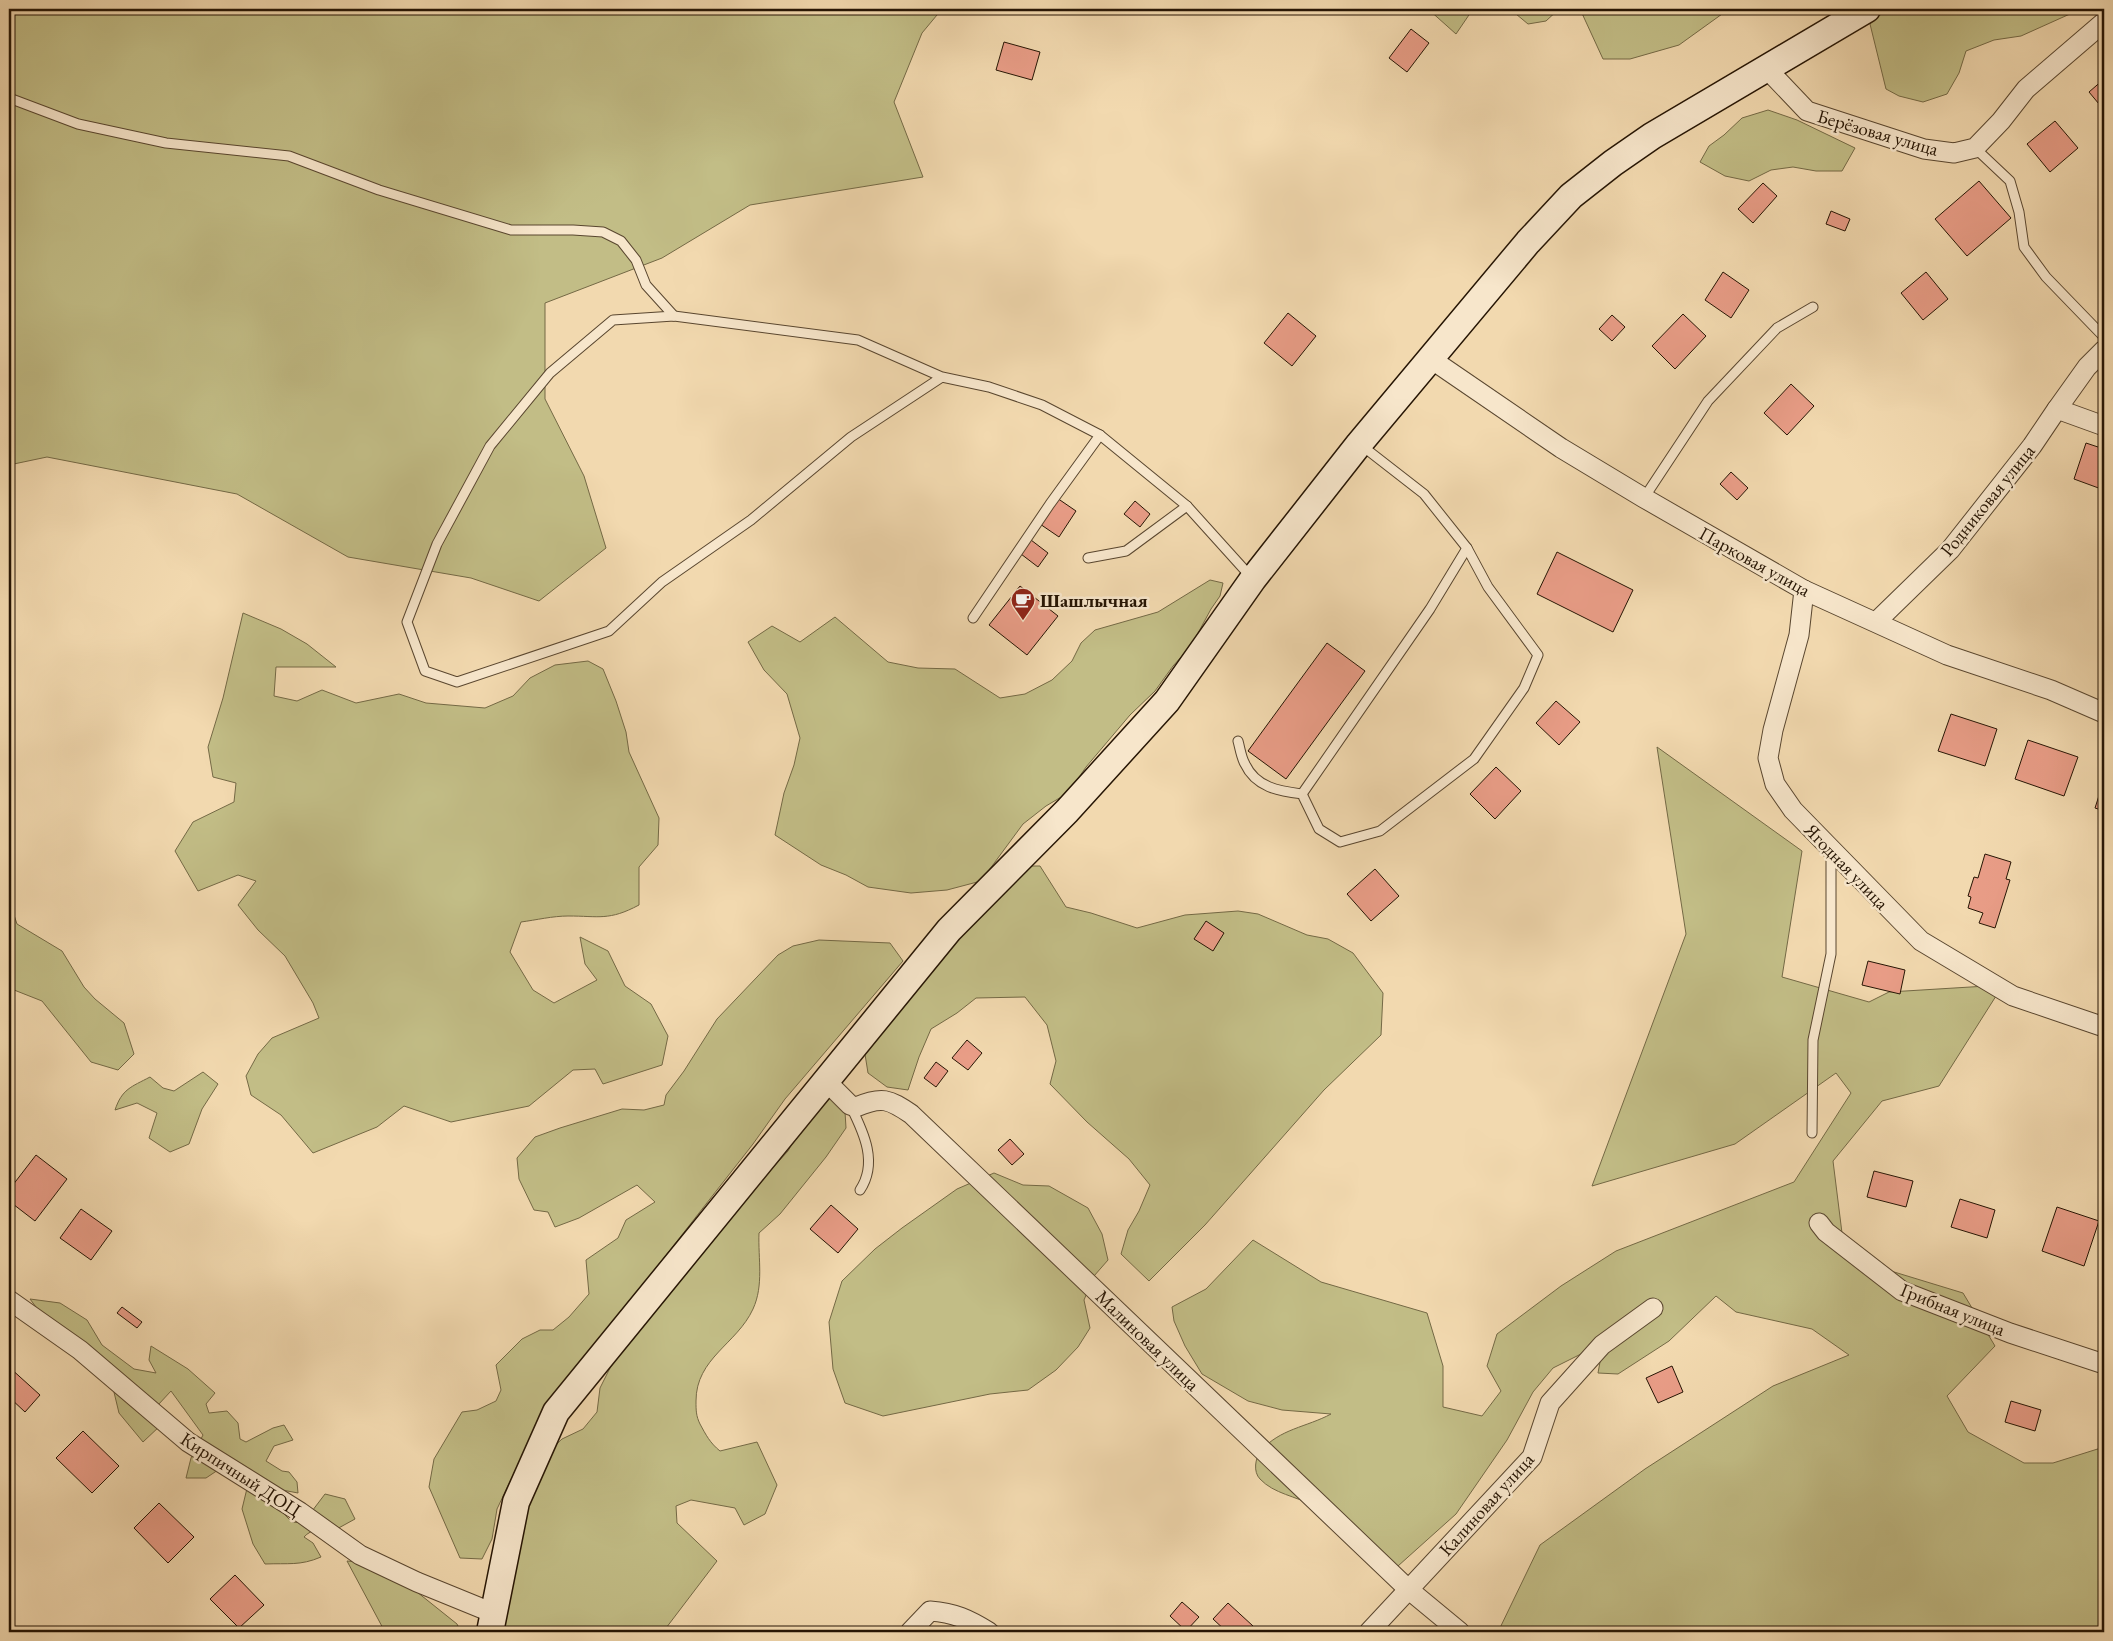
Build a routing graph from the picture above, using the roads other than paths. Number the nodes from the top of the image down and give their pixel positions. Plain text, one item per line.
1 (1867, 9) edge
2 (2104, 22) edge
3 (1767, 70) junction
4 (9, 98) edge
5 (1975, 148) junction
6 (1813, 307) dead end
7 (674, 316) junction
8 (2104, 338) edge
9 (2104, 350) edge
10 (1430, 359) junction
11 (942, 377) junction
12 (2057, 409) junction
13 (2104, 426) edge
14 (1100, 435) junction
15 (1359, 444) junction
16 (1644, 498) junction
17 (1187, 506) junction
18 (1468, 548) junction
19 (1088, 558) dead end
20 (1253, 579) junction
21 (1804, 590) junction
22 (973, 618) dead end
23 (1876, 622) junction
24 (2104, 713) edge
25 (1238, 741) dead end
26 (1302, 794) junction
27 (1831, 850) junction
28 (2104, 1028) edge
29 (827, 1082) junction
30 (850, 1105) junction
31 (1812, 1133) dead end
32 (860, 1190) dead end
33 (1819, 1223) dead end
34 (9, 1300) edge
35 (1653, 1308) dead end
36 (2104, 1364) edge
37 (1408, 1589) junction
38 (492, 1623) edge
39 (910, 1632) edge
40 (989, 1632) edge
41 (1369, 1632) edge
42 (1460, 1632) edge

1 - 3 main road
2 - 5 street
3 - 5 street, Берёзовая улица
3 - 10 main road
4 - 7 lane
5 - 8 lane
6 - 16 lane
7 - 11 lane
7 - 11 lane
9 - 12 street, Родниковая улица
10 - 15 main road
10 - 16 street, Парковая улица
11 - 14 lane
12 - 13 street
12 - 23 street, Родниковая улица
14 - 17 lane
14 - 22 lane
15 - 18 lane
15 - 20 main road
16 - 21 street, Парковая улица
17 - 19 lane
17 - 20 lane
18 - 26 lane
18 - 26 lane
20 - 29 main road
21 - 23 street, Парковая улица
21 - 27 street, Ягодная улица
23 - 24 street, Парковая улица
25 - 26 lane
27 - 28 street, Ягодная улица
27 - 31 lane
29 - 30 street
29 - 38 main road
30 - 32 lane
30 - 37 street, Малиновая улица
33 - 36 street, Грибная улица
34 - 38 street, Кирпичный ДОЦ
35 - 37 street, Калиновая улица
37 - 41 street, Калиновая улица
37 - 42 street, Малиновая улица
39 - 40 street

